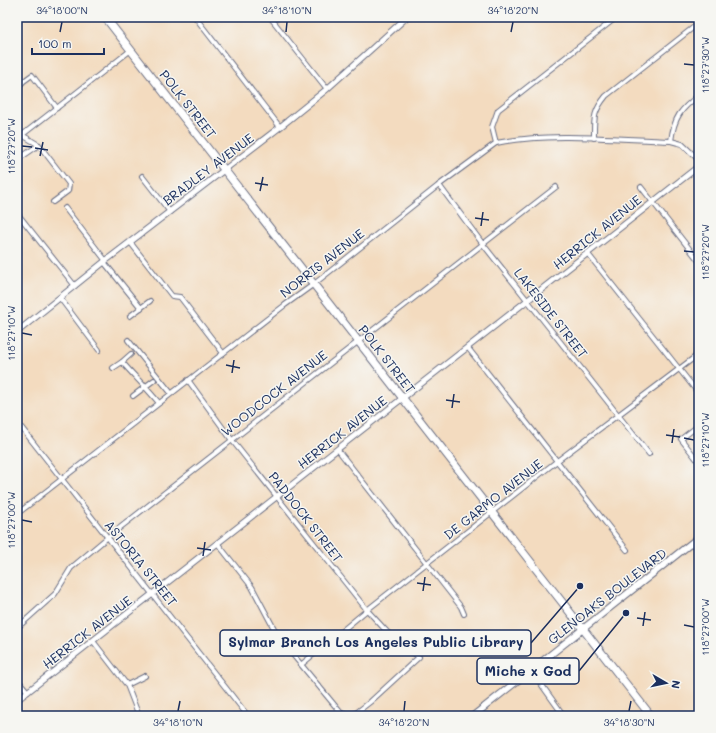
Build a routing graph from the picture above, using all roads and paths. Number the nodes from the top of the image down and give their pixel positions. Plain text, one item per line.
1 (105, 17) edge
2 (195, 17) edge
3 (270, 17) edge
4 (407, 17) edge
5 (616, 17) edge
6 (699, 23) edge
7 (131, 50) junction
8 (17, 77) edge
9 (22, 83) junction
10 (17, 86) edge
11 (327, 89) junction
12 (699, 95) edge
13 (57, 108) junction
14 (280, 127) junction
15 (22, 135) junction
16 (594, 138) junction
17 (17, 139) edge
18 (671, 141) junction
19 (496, 143) junction
20 (39, 145) junction
21 (20, 158) dead end
22 (699, 160) edge
23 (699, 166) edge
24 (225, 170) junction
25 (142, 176) dead end
26 (439, 185) junction
27 (556, 187) dead end
28 (640, 187) dead end
29 (53, 202) dead end
30 (652, 202) junction
31 (65, 208) dead end
32 (170, 212) junction
33 (17, 214) edge
34 (130, 242) junction
35 (482, 243) junction
36 (588, 254) junction
37 (105, 261) junction
38 (699, 261) edge
39 (314, 284) junction
40 (75, 286) junction
41 (60, 298) junction
42 (529, 300) junction
43 (150, 301) dead end
44 (140, 308) junction
45 (130, 316) dead end
46 (17, 332) edge
47 (128, 340) dead end
48 (358, 341) junction
49 (468, 348) junction
50 (99, 350) dead end
51 (223, 353) junction
52 (131, 354) dead end
53 (699, 354) edge
54 (122, 362) junction
55 (113, 368) dead end
56 (680, 370) junction
57 (154, 380) dead end
58 (188, 380) junction
59 (146, 386) junction
60 (171, 393) junction
61 (699, 394) edge
62 (133, 396) dead end
63 (402, 398) junction
64 (159, 403) junction
65 (618, 415) junction
66 (17, 422) edge
67 (699, 425) edge
68 (231, 439) junction
69 (338, 450) junction
70 (648, 454) dead end
71 (557, 461) junction
72 (699, 462) edge
73 (61, 479) junction
74 (278, 497) junction
75 (493, 513) junction
76 (17, 514) edge
77 (108, 537) junction
78 (699, 537) edge
79 (218, 544) junction
80 (627, 550) dead end
81 (427, 564) junction
82 (153, 594) junction
83 (367, 610) junction
84 (464, 614) dead end
85 (17, 628) edge
86 (583, 629) junction
87 (93, 641) junction
88 (302, 664) junction
89 (531, 670) junction
90 (145, 676) dead end
91 (17, 679) edge
92 (128, 686) junction
93 (28, 692) junction
94 (17, 700) edge
95 (139, 716) edge
96 (248, 716) edge
97 (352, 716) edge
98 (472, 716) edge
99 (564, 716) edge
100 (651, 716) edge

1 - 7 main road, POLK STREET
2 - 14 street
3 - 11 street
4 - 11 street, BRADLEY AVENUE
5 - 19 street
6 - 16 street
7 - 13 street
7 - 24 main road, POLK STREET
8 - 9 street
9 - 10 street
9 - 13 street
11 - 14 street, BRADLEY AVENUE
12 - 18 street
13 - 15 street
14 - 24 street, BRADLEY AVENUE
15 - 17 street
15 - 20 street
16 - 18 street
16 - 19 street
18 - 22 street
19 - 26 street, NORRIS AVENUE
20 - 21 street
20 - 29 street
23 - 30 street, HERRICK AVENUE
24 - 32 street, BRADLEY AVENUE
24 - 39 main road, POLK STREET
25 - 32 street
26 - 35 street, LAKESIDE STREET
26 - 39 street, NORRIS AVENUE
27 - 35 street, WOODCOCK AVENUE
28 - 30 street
30 - 36 street, HERRICK AVENUE
30 - 38 street
31 - 37 street
32 - 34 street, BRADLEY AVENUE
33 - 40 street
34 - 37 street, BRADLEY AVENUE
34 - 51 street
35 - 42 street, LAKESIDE STREET
35 - 48 street, WOODCOCK AVENUE
36 - 42 street, HERRICK AVENUE
36 - 56 street
37 - 40 street, BRADLEY AVENUE
37 - 44 street
39 - 48 main road, POLK STREET
39 - 51 street, NORRIS AVENUE
40 - 41 street, BRADLEY AVENUE
41 - 46 street, BRADLEY AVENUE
41 - 50 street
42 - 49 street, HERRICK AVENUE
42 - 65 street, LAKESIDE STREET
43 - 44 street
44 - 45 street
47 - 60 street
48 - 63 main road, POLK STREET
48 - 68 street, WOODCOCK AVENUE
49 - 63 street, HERRICK AVENUE
49 - 71 street
51 - 58 street, NORRIS AVENUE
52 - 54 street
53 - 56 street, DE GARMO AVENUE
54 - 55 street
54 - 59 street
56 - 61 street
56 - 65 street, DE GARMO AVENUE
57 - 59 street
58 - 60 street, NORRIS AVENUE
58 - 68 street, PADDOCK STREET
59 - 62 street
59 - 64 street
60 - 64 street, NORRIS AVENUE
63 - 69 street, HERRICK AVENUE
63 - 75 main road, POLK STREET
64 - 73 street, NORRIS AVENUE
65 - 70 street, LAKESIDE STREET
65 - 71 street, DE GARMO AVENUE
66 - 73 street, ASTORIA STREET
67 - 72 street
68 - 74 street, PADDOCK STREET
68 - 77 street, WOODCOCK AVENUE
69 - 74 street, HERRICK AVENUE
69 - 81 street
71 - 75 street, DE GARMO AVENUE
71 - 80 street
73 - 76 street, NORRIS AVENUE
73 - 77 street, ASTORIA STREET
74 - 79 street, HERRICK AVENUE
74 - 83 street, PADDOCK STREET
75 - 81 street, DE GARMO AVENUE
75 - 86 main road, POLK STREET
77 - 82 street, ASTORIA STREET
77 - 85 street, WOODCOCK AVENUE
78 - 86 main road, GLENOAKS BOULEVARD
79 - 82 street, HERRICK AVENUE
79 - 88 street
81 - 83 street, DE GARMO AVENUE
81 - 84 street
82 - 87 street, HERRICK AVENUE
82 - 96 street, ASTORIA STREET
83 - 88 street, DE GARMO AVENUE
83 - 97 street, PADDOCK STREET
86 - 89 main road, GLENOAKS BOULEVARD
86 - 100 main road, POLK STREET
87 - 92 street
87 - 93 street, HERRICK AVENUE
88 - 97 street
89 - 98 main road, GLENOAKS BOULEVARD
89 - 99 street
90 - 92 street
91 - 93 street
92 - 95 street
93 - 94 street, HERRICK AVENUE

